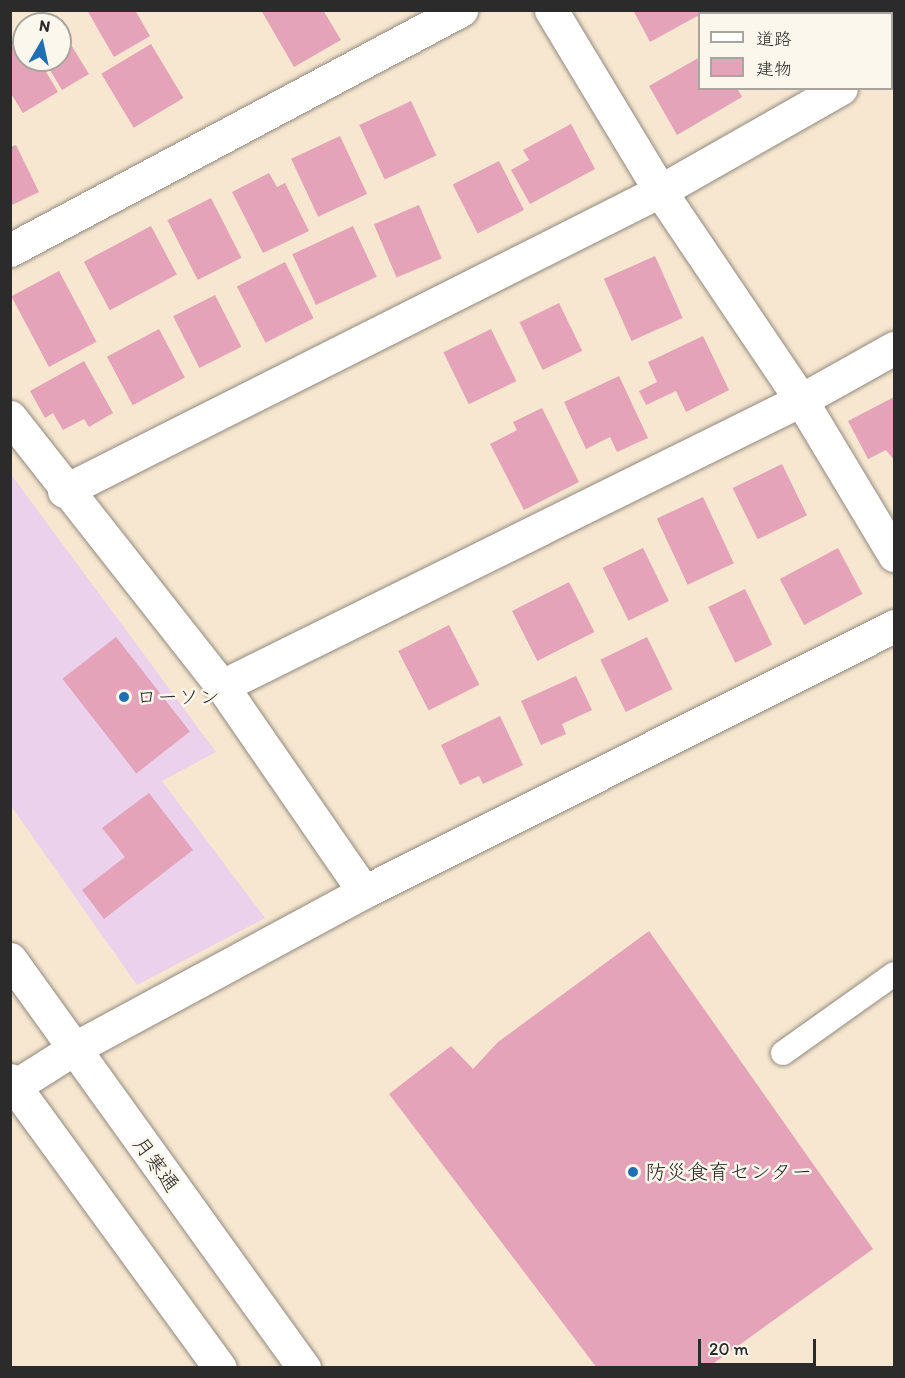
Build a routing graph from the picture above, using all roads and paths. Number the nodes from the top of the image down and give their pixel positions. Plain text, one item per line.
1 (461, 10) edge
2 (551, 10) edge
3 (837, 90) edge
4 (660, 191) junction
5 (10, 250) edge
6 (894, 348) edge
7 (801, 400) junction
8 (10, 417) edge
9 (64, 491) junction
10 (894, 555) edge
11 (894, 626) edge
12 (222, 686) junction
13 (364, 892) junction
14 (10, 959) edge
15 (894, 974) edge
16 (75, 1048) junction
17 (783, 1053) dead end
18 (12, 1085) edge
19 (220, 1368) edge
20 (304, 1368) edge

1 - 5 main road
2 - 4 main road
3 - 4 main road
4 - 7 main road
4 - 9 main road
6 - 7 main road
7 - 10 main road
7 - 12 main road
8 - 9 main road
9 - 12 main road
11 - 13 main road
12 - 13 main road
13 - 16 main road
14 - 16 main road, 月寒通
15 - 17 lane
16 - 18 main road
16 - 20 main road, 月寒通
18 - 19 main road

